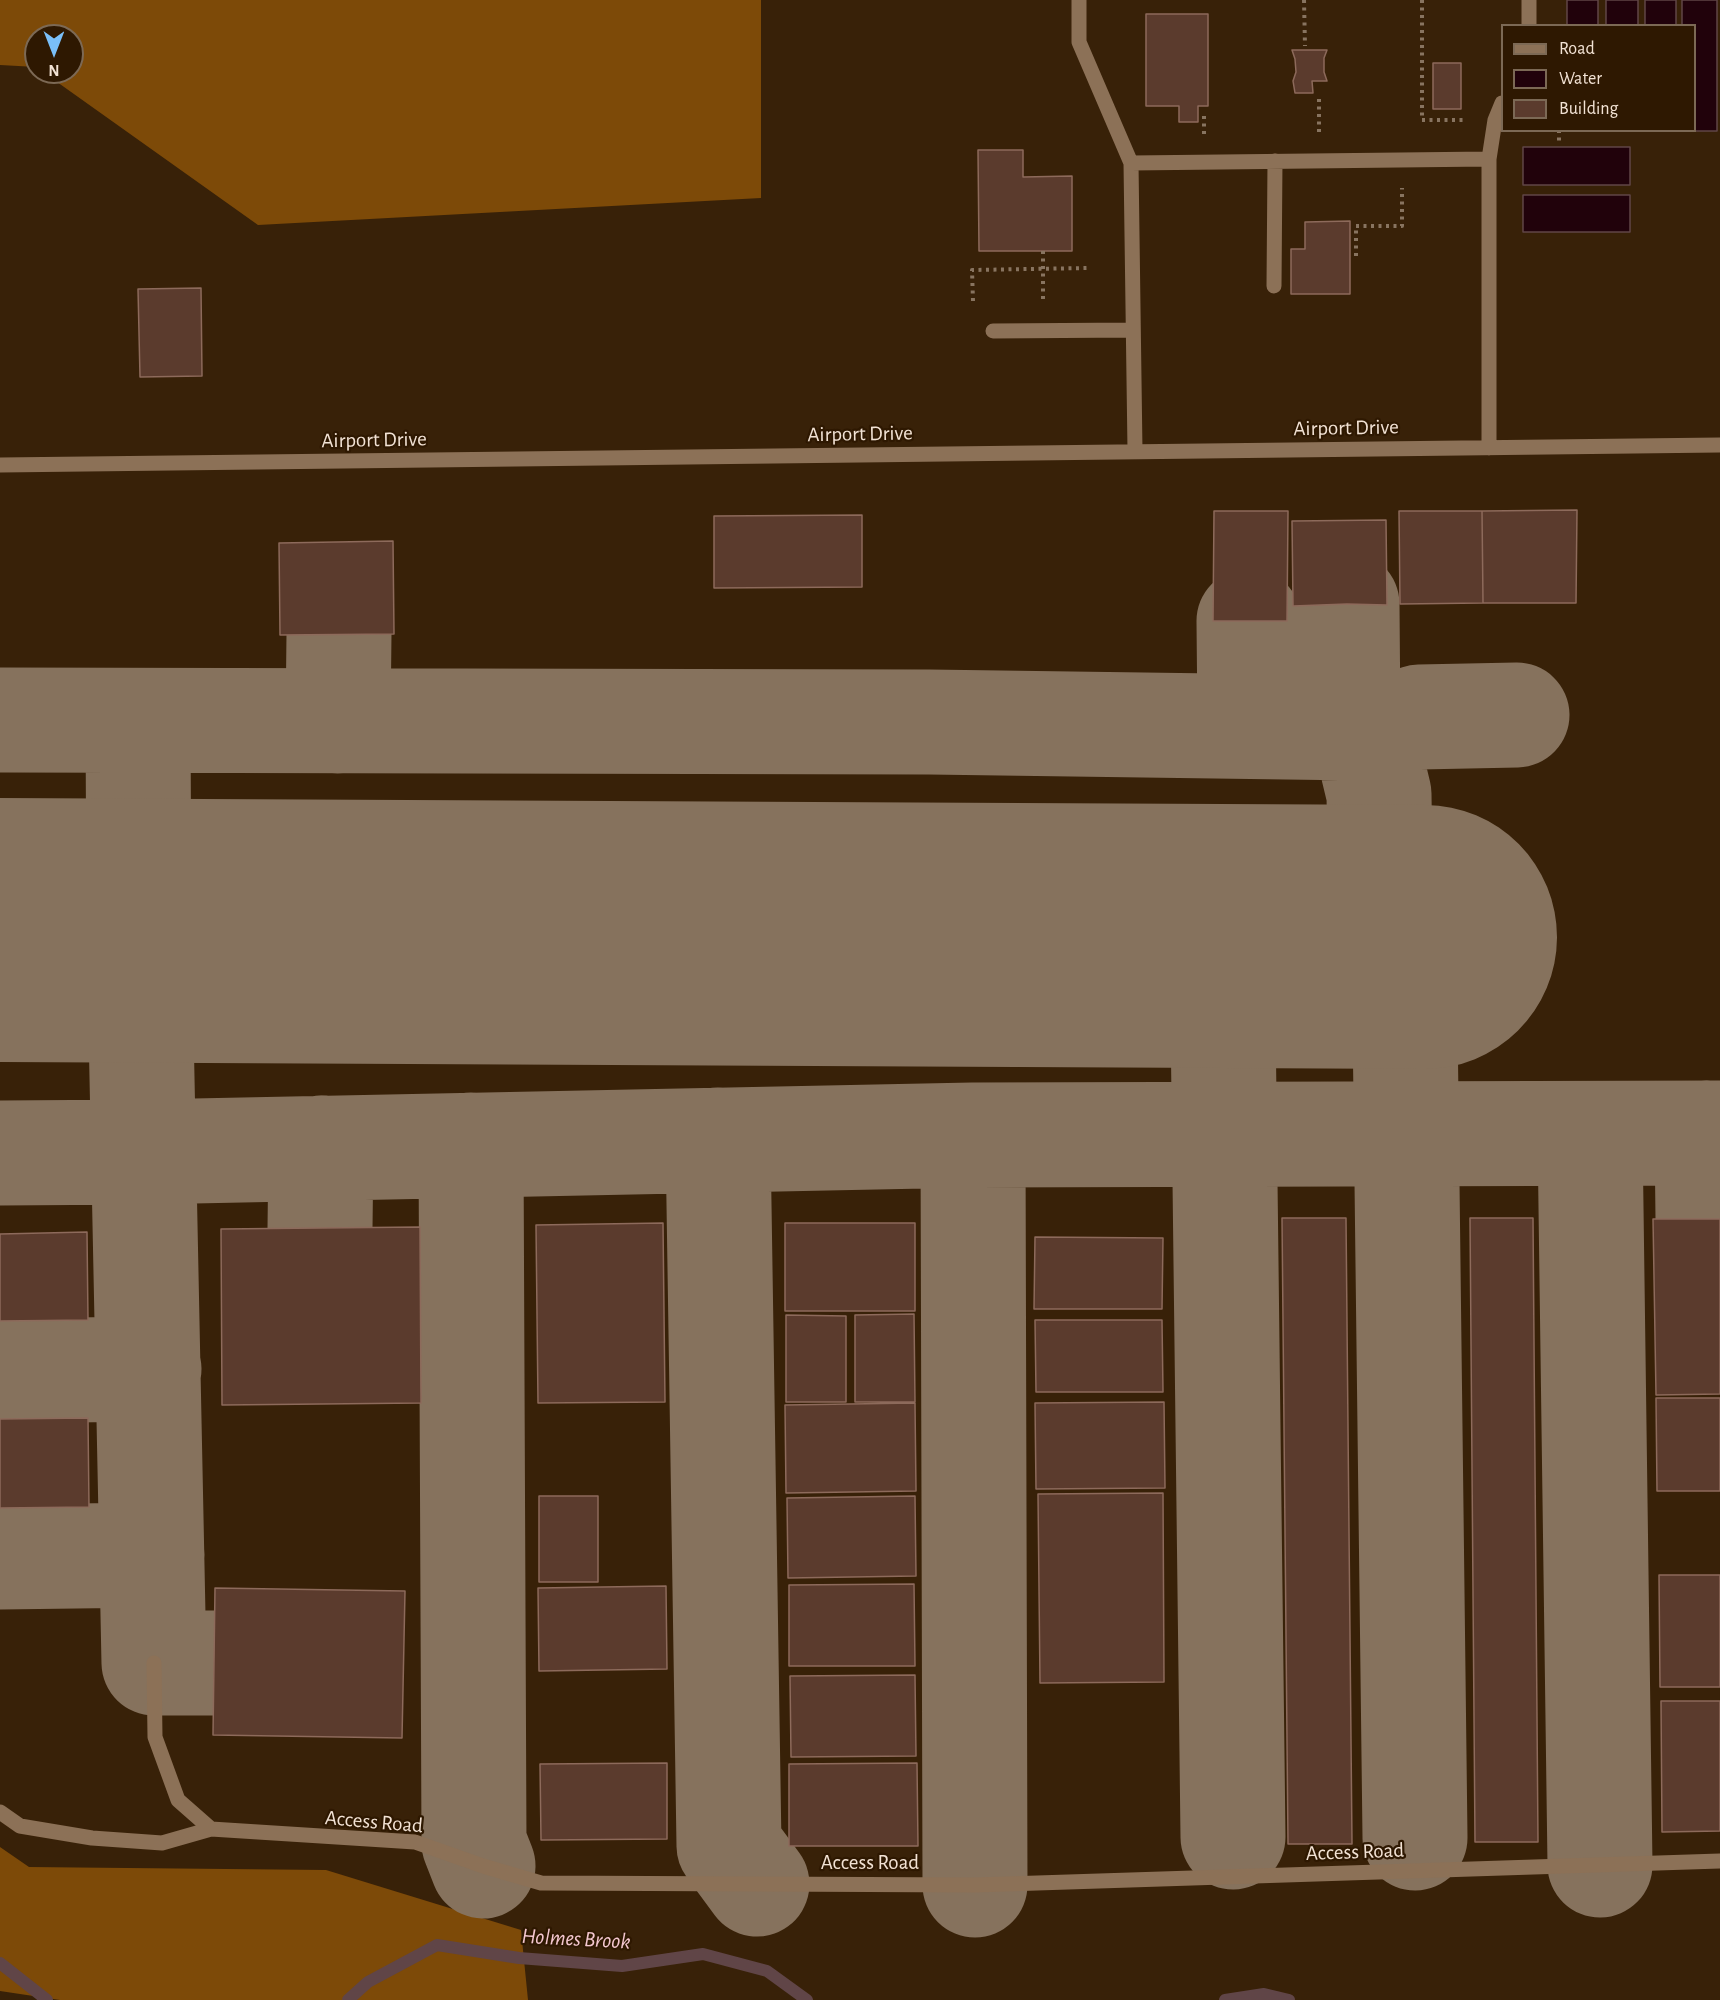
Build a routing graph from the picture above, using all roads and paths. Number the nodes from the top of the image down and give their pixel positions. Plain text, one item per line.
1 (1079, 0) edge
2 (1304, 0) edge
3 (1422, 0) edge
4 (1529, 0) edge
5 (1529, 24) edge
6 (1305, 46) dead end
7 (1501, 106) edge
8 (1495, 120) junction
9 (1559, 132) edge
10 (1559, 141) dead end
11 (1489, 159) junction
12 (1402, 160) junction
13 (1275, 161) junction
14 (1131, 163) junction
15 (1043, 251) dead end
16 (1356, 256) dead end
17 (1088, 268) dead end
18 (1043, 269) junction
19 (1274, 286) dead end
20 (973, 301) dead end
21 (1043, 303) dead end
22 (993, 330) dead end
23 (1133, 330) junction
24 (1720, 444) edge
25 (1489, 448) junction
26 (1135, 452) junction
27 (0, 465) edge
28 (154, 1663) dead end
29 (0, 1812) edge
30 (211, 1829) junction
31 (1720, 1861) edge

1 - 14 lane
2 - 6 path
3 - 8 path
4 - 5 lane
7 - 8 lane
8 - 11 lane
9 - 10 path
11 - 12 lane
11 - 25 lane
12 - 13 lane
12 - 16 path
13 - 14 lane
13 - 19 lane
14 - 23 lane
15 - 18 path
17 - 18 path
18 - 20 path
18 - 21 path
22 - 23 lane
23 - 26 lane
24 - 25 lane, Airport Drive
25 - 26 lane, Airport Drive
26 - 27 lane, Airport Drive
28 - 30 lane
29 - 30 lane, Access Road
30 - 31 lane, Access Road

